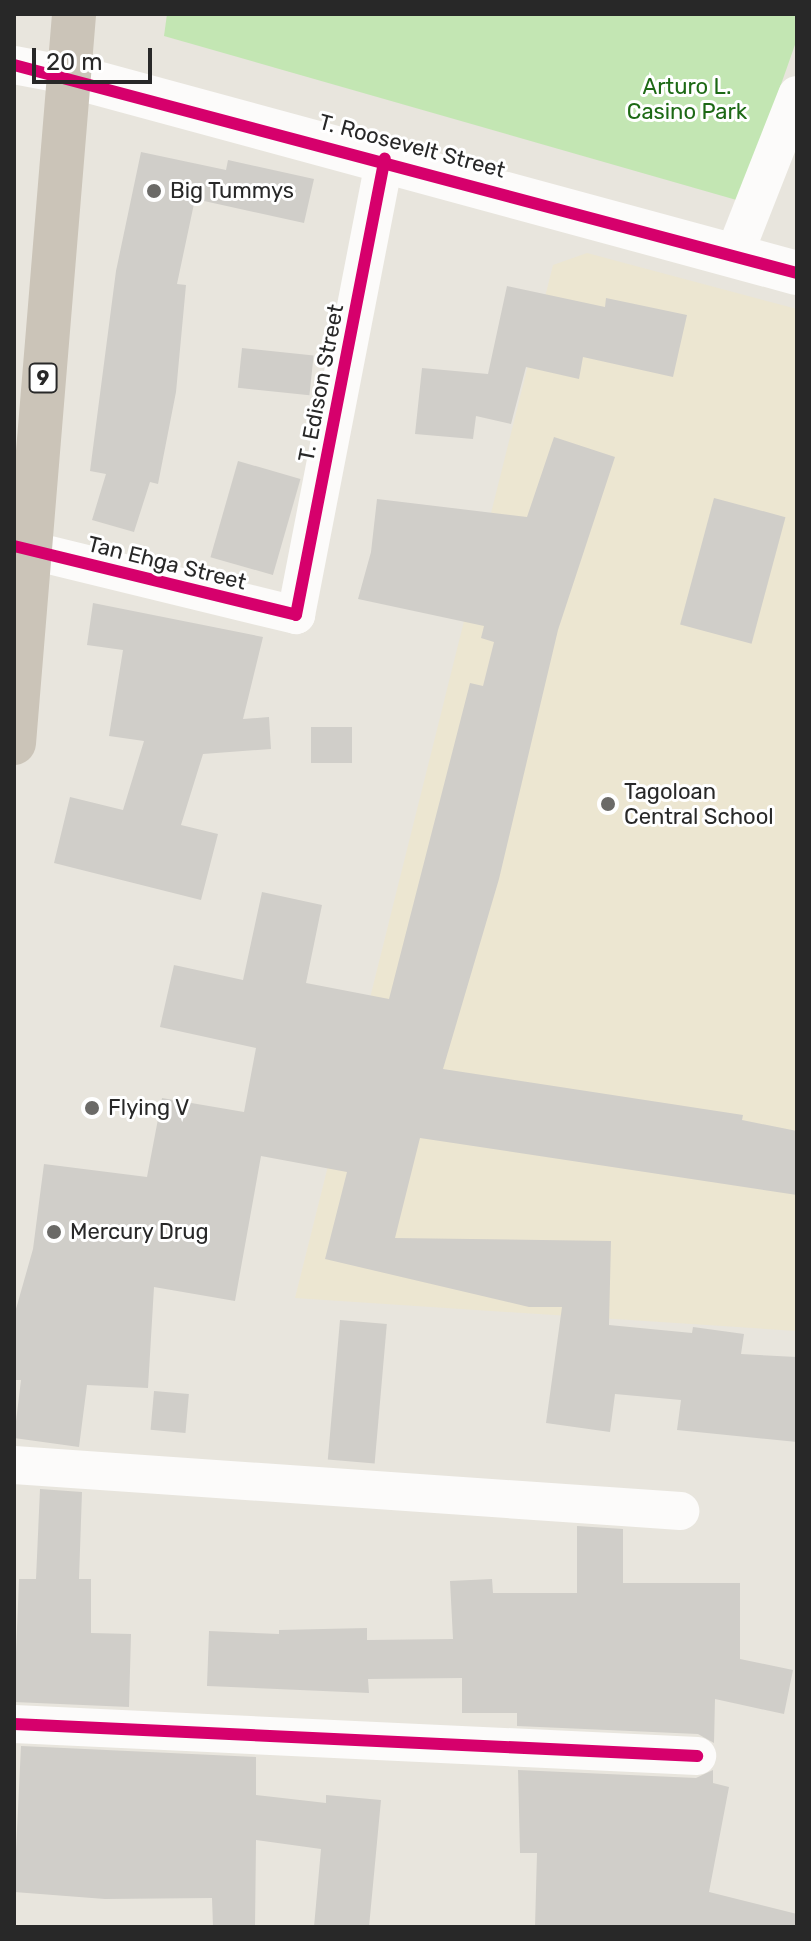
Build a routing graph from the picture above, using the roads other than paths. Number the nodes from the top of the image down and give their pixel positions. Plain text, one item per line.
1 (74, 14) edge
2 (14, 65) edge
3 (67, 75) junction
4 (797, 95) edge
5 (385, 159) junction
6 (734, 255) junction
7 (797, 273) edge
8 (22, 548) edge
9 (296, 615) joint
10 (14, 743) edge
11 (14, 1465) edge
12 (680, 1511) dead end
13 (14, 1724) edge
14 (697, 1756) dead end

1 - 3 highway, 9
2 - 3 street, T. Roosevelt Street
3 - 5 street, T. Roosevelt Street
3 - 8 highway, 9
4 - 6 street
5 - 6 street, T. Roosevelt Street
5 - 9 street, T. Edison Street
6 - 7 street, T. Roosevelt Street
8 - 9 street, Tan Ehga Street
8 - 10 highway, 9
11 - 12 street
13 - 14 street

